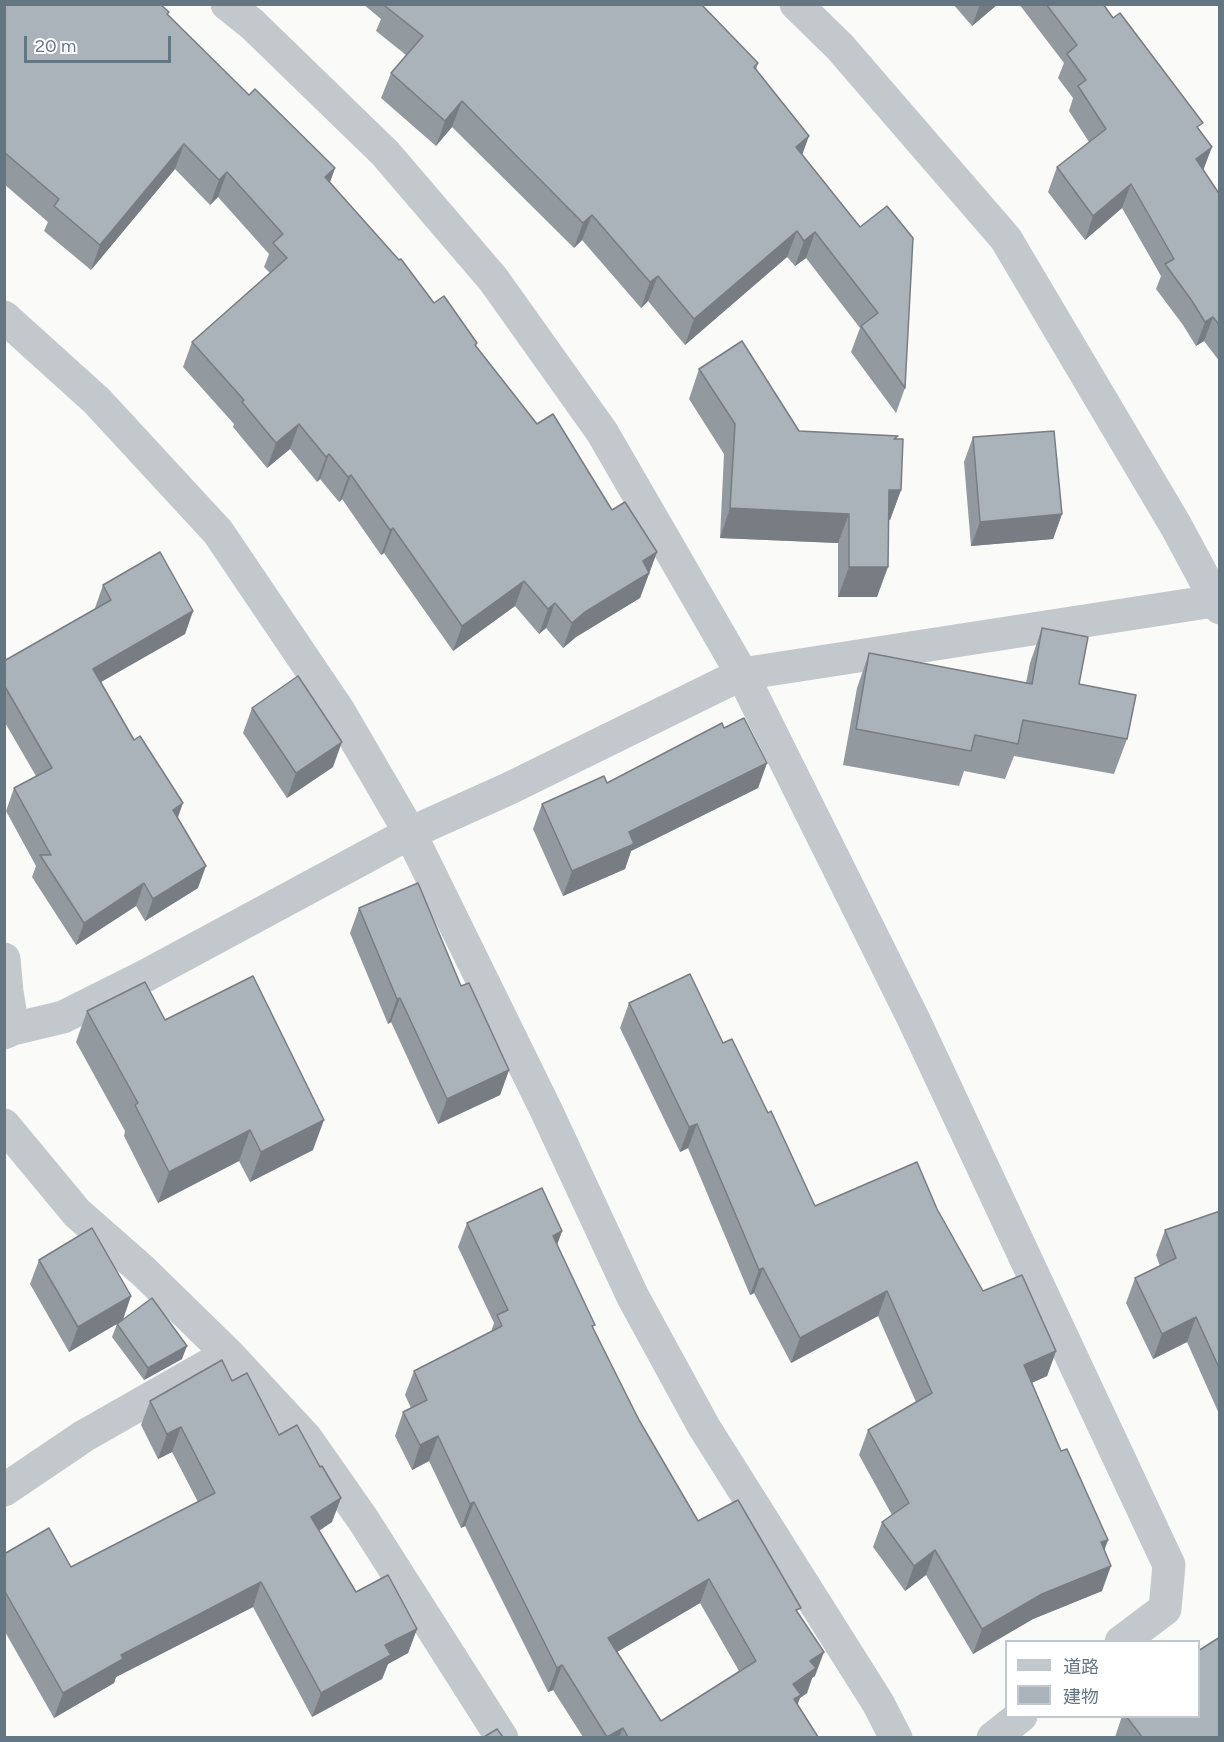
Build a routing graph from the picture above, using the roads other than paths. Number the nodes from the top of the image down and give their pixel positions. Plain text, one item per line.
1 (227, 4) edge
2 (796, 4) edge
3 (4, 317) edge
4 (1218, 603) edge
5 (742, 674) junction
6 (410, 833) junction
7 (4, 959) edge
8 (9, 1031) edge
9 (4, 1125) edge
10 (228, 1354) junction
11 (4, 1490) edge
12 (1122, 1640) edge
13 (1018, 1718) edge
14 (502, 1737) edge
15 (896, 1737) edge
16 (993, 1737) edge

1 - 5 street
2 - 4 street
3 - 6 street
4 - 5 street
5 - 6 street
5 - 12 street
6 - 8 street
6 - 15 street
7 - 8 street
9 - 10 street
10 - 11 street
10 - 14 street
13 - 16 street

